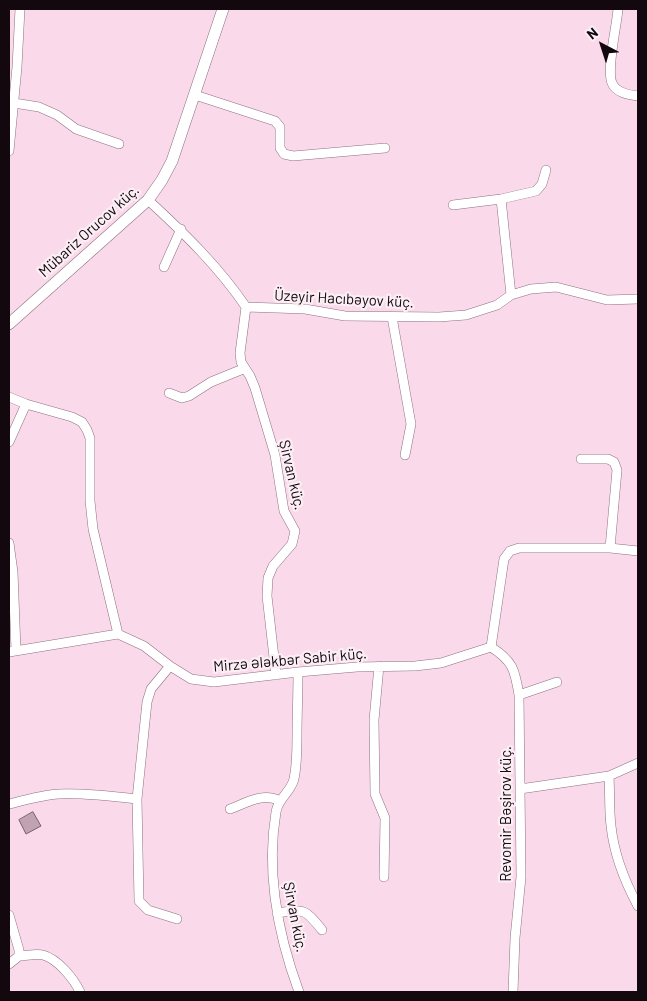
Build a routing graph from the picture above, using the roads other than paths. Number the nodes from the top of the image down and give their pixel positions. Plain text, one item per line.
1 (20, 9) edge
2 (223, 9) edge
3 (618, 9) edge
4 (13, 67) edge
5 (195, 94) junction
6 (638, 96) edge
7 (14, 103) junction
8 (118, 144) dead end
9 (385, 148) dead end
10 (9, 152) edge
11 (546, 170) dead end
12 (501, 198) junction
13 (148, 200) junction
14 (453, 205) dead end
15 (181, 230) junction
16 (164, 267) dead end
17 (511, 295) junction
18 (638, 299) edge
19 (246, 307) junction
20 (392, 317) junction
21 (9, 324) edge
22 (244, 369) junction
23 (169, 393) dead end
24 (9, 397) edge
25 (26, 404) junction
26 (9, 442) edge
27 (405, 455) dead end
28 (581, 459) dead end
29 (9, 543) edge
30 (610, 548) junction
31 (638, 551) edge
32 (118, 634) junction
33 (491, 647) junction
34 (12, 651) edge
35 (170, 666) junction
36 (379, 666) junction
37 (298, 672) junction
38 (276, 675) junction
39 (557, 682) dead end
40 (519, 695) junction
41 (638, 763) edge
42 (609, 776) junction
43 (520, 789) junction
44 (138, 799) junction
45 (280, 801) junction
46 (9, 804) edge
47 (230, 809) dead end
48 (384, 877) dead end
49 (638, 906) edge
50 (277, 913) junction
51 (9, 916) edge
52 (176, 919) dead end
53 (322, 930) dead end
54 (18, 956) junction
55 (9, 964) edge
56 (80, 992) edge
57 (299, 992) edge
58 (513, 992) edge

1 - 4 street
2 - 5 street, Mübariz Orucov küç.
3 - 6 street
4 - 7 street
5 - 9 street
5 - 13 street, Mübariz Orucov küç.
7 - 8 street
7 - 10 street
11 - 12 street
12 - 14 street
12 - 17 street
13 - 15 street
13 - 21 street, Mübariz Orucov küç.
15 - 16 street
15 - 19 street
17 - 18 street, Üzeyir Hacıbəyov küç.
17 - 20 street, Üzeyir Hacıbəyov küç.
19 - 20 street, Üzeyir Hacıbəyov küç.
19 - 22 street, Şirvan küç.
20 - 27 street
22 - 23 street
22 - 38 street, Şirvan küç.
24 - 25 street
25 - 26 street
25 - 32 street
28 - 30 street
29 - 34 street
30 - 31 street
30 - 33 street
32 - 34 street
32 - 35 street, Mirzə Ələkbər Sabir küç.
33 - 36 street, Mirzə Ələkbər Sabir küç.
33 - 40 street, Revomir Bəşirov küç.
35 - 38 street, Mirzə Ələkbər Sabir küç.
35 - 44 street
36 - 37 street, Mirzə Ələkbər Sabir küç.
36 - 48 street, Mirzə Ələkbər Sabir küç.
37 - 38 street, Mirzə Ələkbər Sabir küç.
37 - 45 street, Şirvan küç.
39 - 40 street
40 - 43 street, Revomir Bəşirov küç.
41 - 42 street
42 - 43 street
42 - 49 street
43 - 58 street, Revomir Bəşirov küç.
44 - 46 street
44 - 52 street
45 - 47 street
45 - 50 street, Şirvan küç.
50 - 53 street
50 - 57 street, Şirvan küç.
51 - 54 street
54 - 55 street
54 - 56 street

